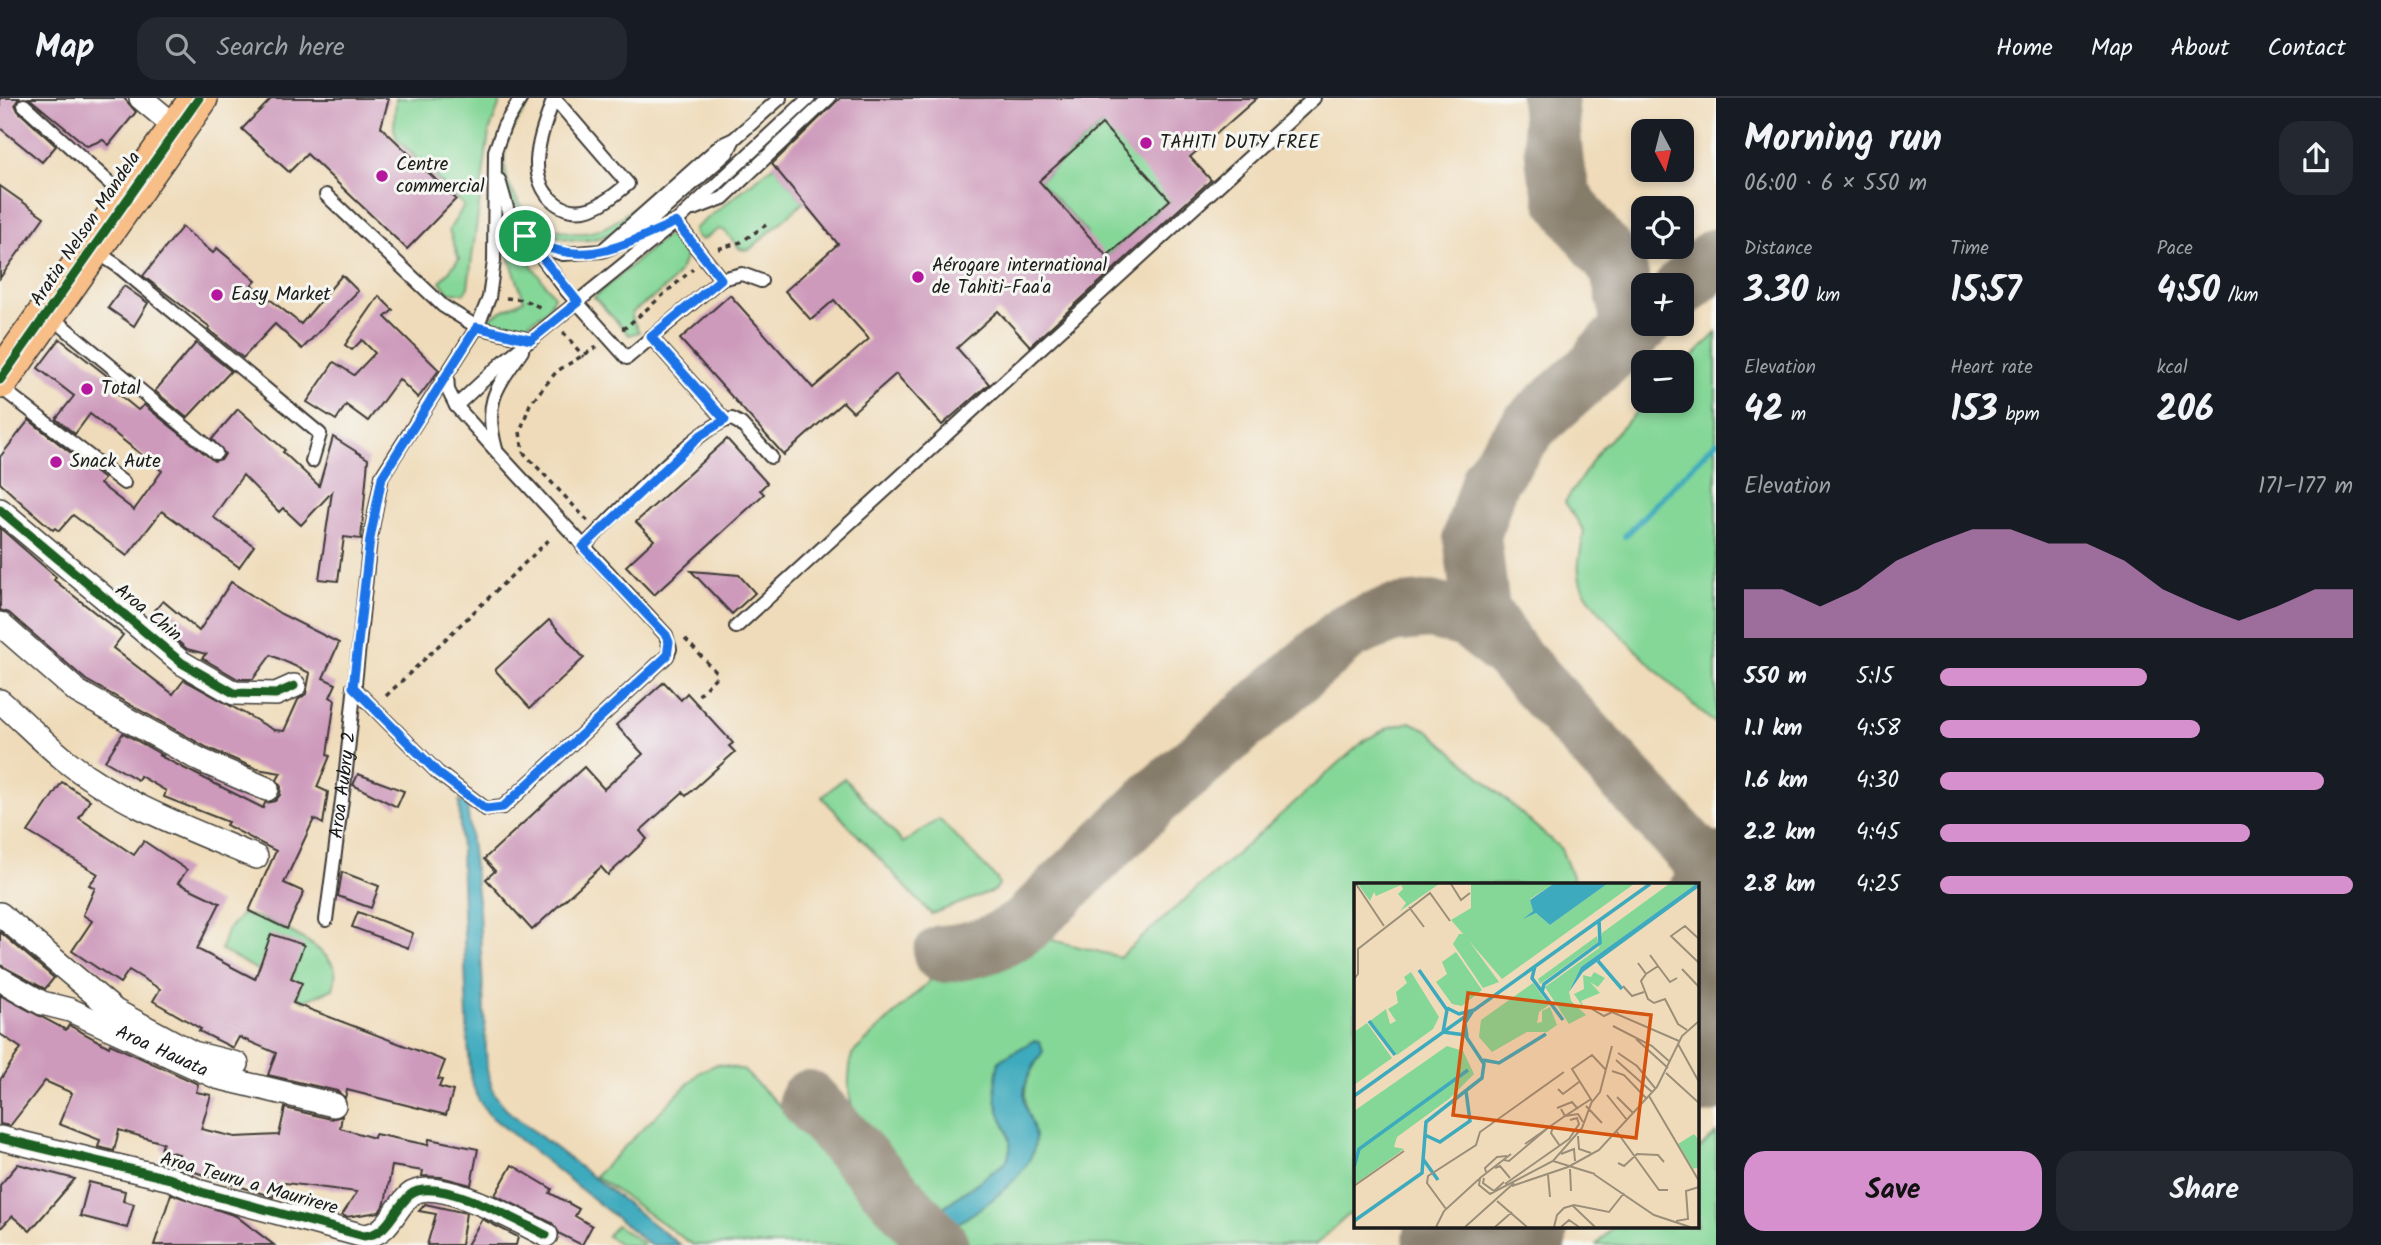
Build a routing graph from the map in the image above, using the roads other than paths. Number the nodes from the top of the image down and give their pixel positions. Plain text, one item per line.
1 (141, 98) edge
2 (199, 98) edge
3 (521, 98) edge
4 (554, 98) edge
5 (829, 98) edge
6 (1314, 98) edge
7 (808, 99) edge
8 (773, 100) edge
9 (24, 104) dead end
10 (177, 128) junction
11 (734, 139) junction
12 (495, 151) junction
13 (326, 195) dead end
14 (128, 200) junction
15 (687, 211) junction
16 (676, 222) junction
17 (525, 236) junction
18 (626, 244) junction
19 (93, 250) junction
20 (602, 251) junction
21 (721, 279) junction
22 (761, 281) dead end
23 (578, 302) junction
24 (49, 315) junction
25 (477, 327) junction
26 (651, 337) junction
27 (531, 340) junction
28 (447, 374) junction
29 (0, 380) edge
30 (0, 387) edge
31 (456, 406) junction
32 (725, 420) junction
33 (497, 452) junction
34 (216, 453) dead end
35 (771, 457) dead end
36 (312, 461) dead end
37 (124, 483) dead end
38 (0, 510) edge
39 (583, 547) junction
40 (0, 624) edge
41 (736, 628) dead end
42 (294, 686) dead end
43 (353, 687) junction
44 (0, 701) edge
45 (267, 789) dead end
46 (256, 857) dead end
47 (0, 914) edge
48 (326, 920) dead end
49 (0, 979) edge
50 (237, 1064) dead end
51 (334, 1105) dead end
52 (9, 1139) edge
53 (0, 1158) edge
54 (546, 1235) dead end

1 - 10 street
2 - 10 main road, Aratia Nelson Mandela
3 - 12 lane
4 - 4 lane
5 - 15 lane
6 - 41 lane
7 - 15 lane
8 - 11 lane
9 - 14 lane
10 - 14 main road, Aratia Nelson Mandela
11 - 18 lane
11 - 20 lane
12 - 17 lane
12 - 25 lane, Aroa Aubry 2
13 - 25 lane
14 - 19 main road, Aratia Nelson Mandela
15 - 16 lane
16 - 18 lane
16 - 21 lane
16 - 23 lane
17 - 20 lane
17 - 23 lane
18 - 20 lane
19 - 24 main road, Aratia Nelson Mandela
19 - 36 lane
21 - 22 lane
21 - 26 lane
23 - 26 lane
23 - 27 lane
24 - 29 main road, Aratia Nelson Mandela
24 - 34 lane
25 - 27 lane
25 - 28 lane, Aroa Aubry 2
26 - 32 lane
27 - 31 lane
27 - 33 lane
28 - 31 lane
28 - 43 lane, Aroa Aubry 2
30 - 37 lane
31 - 33 lane
32 - 35 lane
32 - 39 lane
33 - 39 lane
38 - 42 street, Aroa Chin
39 - 43 lane
40 - 45 street
43 - 48 lane, Aroa Aubry 2
44 - 46 street
47 - 50 street
49 - 51 street, Aroa Hauata
52 - 53 street, Aroa Teuru a Maurirere
52 - 54 street, Aroa Teuru a Maurirere

